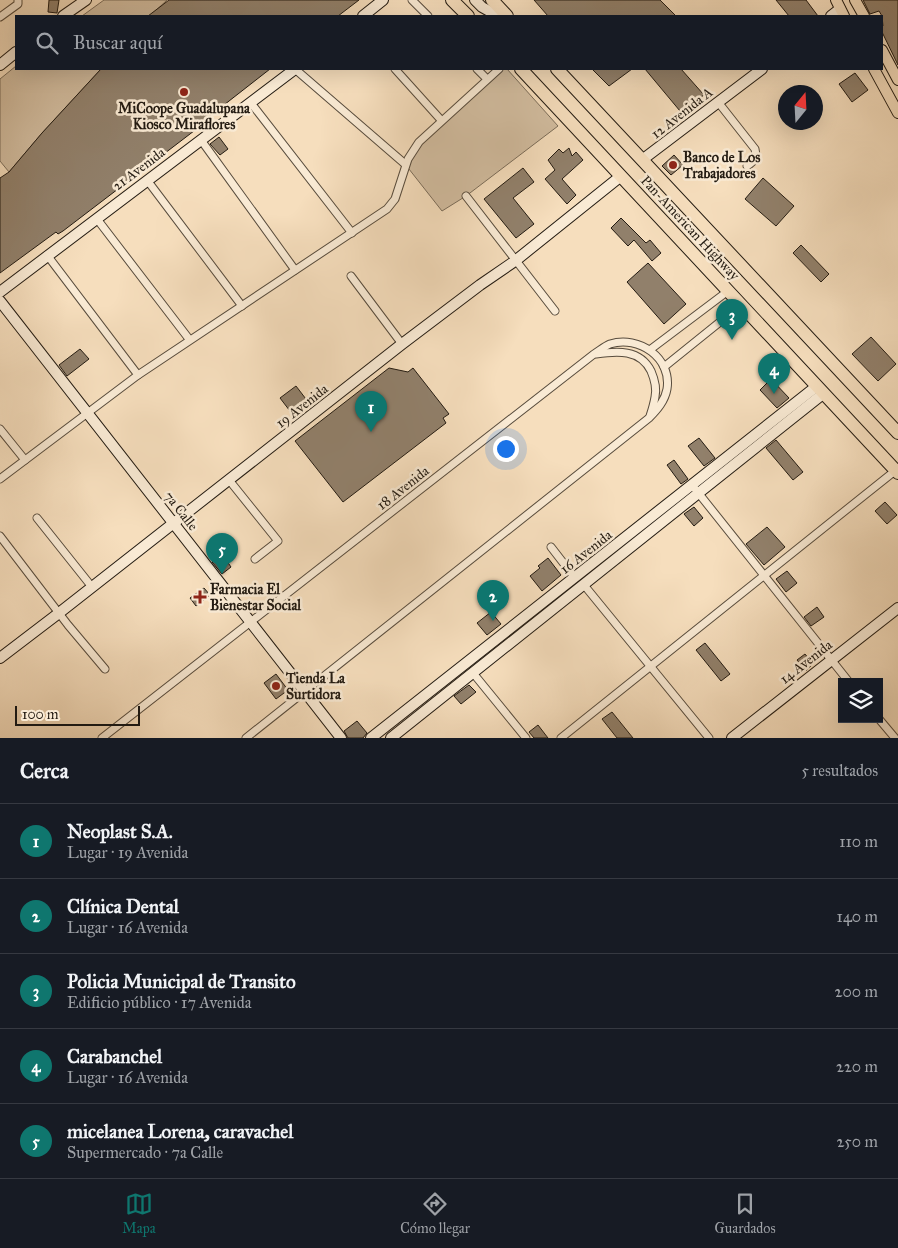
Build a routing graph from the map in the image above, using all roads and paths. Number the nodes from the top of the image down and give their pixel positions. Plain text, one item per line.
1 (86, 0) edge
2 (383, 0) edge
3 (412, 0) edge
4 (452, 0) edge
5 (855, 0) edge
6 (18, 1) edge
7 (483, 2) edge
8 (64, 15) edge
9 (364, 15) edge
10 (427, 15) edge
11 (467, 15) edge
12 (497, 15) edge
13 (506, 15) edge
14 (863, 15) edge
15 (0, 17) edge
16 (883, 52) edge
17 (15, 53) edge
18 (0, 65) edge
19 (294, 70) edge
20 (296, 70) edge
21 (396, 70) edge
22 (478, 70) edge
23 (498, 70) edge
24 (522, 70) edge
25 (558, 70) edge
26 (761, 70) edge
27 (875, 70) edge
28 (487, 80) junction
29 (898, 80) edge
30 (251, 102) junction
31 (718, 102) junction
32 (898, 113) edge
33 (441, 120) junction
34 (201, 140) junction
35 (642, 160) junction
36 (405, 164) junction
37 (747, 166) dead end
38 (621, 176) junction
39 (147, 180) junction
40 (466, 196) dead end
41 (96, 219) junction
42 (352, 233) junction
43 (47, 255) junction
44 (515, 261) junction
45 (295, 270) junction
46 (351, 276) dead end
47 (728, 291) junction
48 (0, 292) edge
49 (0, 301) edge
50 (741, 305) junction
51 (242, 306) junction
52 (555, 312) dead end
53 (189, 339) junction
54 (402, 344) junction
55 (651, 349) junction
56 (594, 354) junction
57 (664, 367) junction
58 (138, 375) junction
59 (821, 390) junction
60 (88, 414) junction
61 (649, 418) junction
62 (0, 429) edge
63 (898, 433) edge
64 (24, 460) junction
65 (897, 472) edge
66 (0, 479) edge
67 (229, 480) junction
68 (696, 489) junction
69 (37, 518) dead end
70 (174, 524) junction
71 (0, 536) edge
72 (551, 548) dead end
73 (255, 559) dead end
74 (765, 576) junction
75 (574, 578) junction
76 (584, 585) junction
77 (92, 587) junction
78 (898, 608) edge
79 (59, 613) junction
80 (251, 622) junction
81 (0, 658) edge
82 (831, 659) junction
83 (651, 666) junction
84 (105, 669) dead end
85 (473, 673) junction
86 (846, 678) edge
87 (305, 692) junction
88 (882, 723) edge
89 (893, 735) edge
90 (102, 738) edge
91 (246, 738) edge
92 (341, 738) edge
93 (371, 738) edge
94 (391, 738) edge
95 (526, 738) edge
96 (561, 738) edge
97 (709, 738) edge
98 (732, 738) edge
99 (884, 738) edge

1 - 8 street
2 - 9 street
3 - 10 street
4 - 11 highway
5 - 14 main road
6 - 15 street
7 - 12 street
7 - 13 highway
16 - 29 main road
17 - 18 street
19 - 30 street, 21 Avenida
20 - 36 street
21 - 33 street
22 - 28 street
23 - 28 street
24 - 38 highway, Pan-American Highway
25 - 35 highway, Pan-American Highway
26 - 31 street, 12 Avenida A
27 - 32 main road
28 - 33 street
30 - 34 street, 21 Avenida
30 - 42 street
31 - 35 street, 12 Avenida A
31 - 37 street
33 - 36 street
34 - 39 street, 21 Avenida
34 - 45 street
35 - 63 highway, Pan-American Highway
36 - 42 street
38 - 44 street, 19 Avenida
38 - 47 highway, Pan-American Highway
39 - 41 street, 21 Avenida
39 - 51 street
40 - 44 street
41 - 43 street, 21 Avenida
41 - 53 street
42 - 45 street
43 - 48 street, 21 Avenida
43 - 58 street
44 - 52 street
44 - 54 street, 19 Avenida
45 - 51 street
46 - 54 street
47 - 50 highway, Pan-American Highway
47 - 55 street
49 - 60 street, 7a Calle
50 - 57 street
50 - 59 highway, Pan-American Highway
51 - 53 street
53 - 58 street
54 - 67 street, 19 Avenida
55 - 56 street, 18 Avenida
55 - 57 street
56 - 61 street
56 - 80 street, 18 Avenida
57 - 61 street
58 - 60 street
59 - 65 highway, Pan-American Highway
59 - 68 street, 16 Avenida
60 - 64 street
60 - 70 street, 7a Calle
61 - 87 street
62 - 64 street
64 - 66 street
65 - 74 street
67 - 70 street, 19 Avenida
67 - 73 street
68 - 74 street
68 - 75 street, 16 Avenida
68 - 76 street, 16 Avenida
69 - 77 street
70 - 77 street, 19 Avenida
70 - 80 street, 7a Calle
71 - 79 street
72 - 75 street
74 - 82 street
74 - 83 street
75 - 93 street, 16 Avenida
76 - 83 street
76 - 85 street, 16 Avenida
77 - 79 street, 19 Avenida
78 - 82 street, 14 Avenida
79 - 81 street, 19 Avenida
79 - 84 street
80 - 87 street, 7a Calle
80 - 90 street, 18 Avenida
82 - 86 street
82 - 98 street, 14 Avenida
83 - 96 street
83 - 97 street
85 - 94 street, 16 Avenida
85 - 95 street
87 - 91 street
87 - 92 street, 7a Calle
88 - 89 street
89 - 99 street

